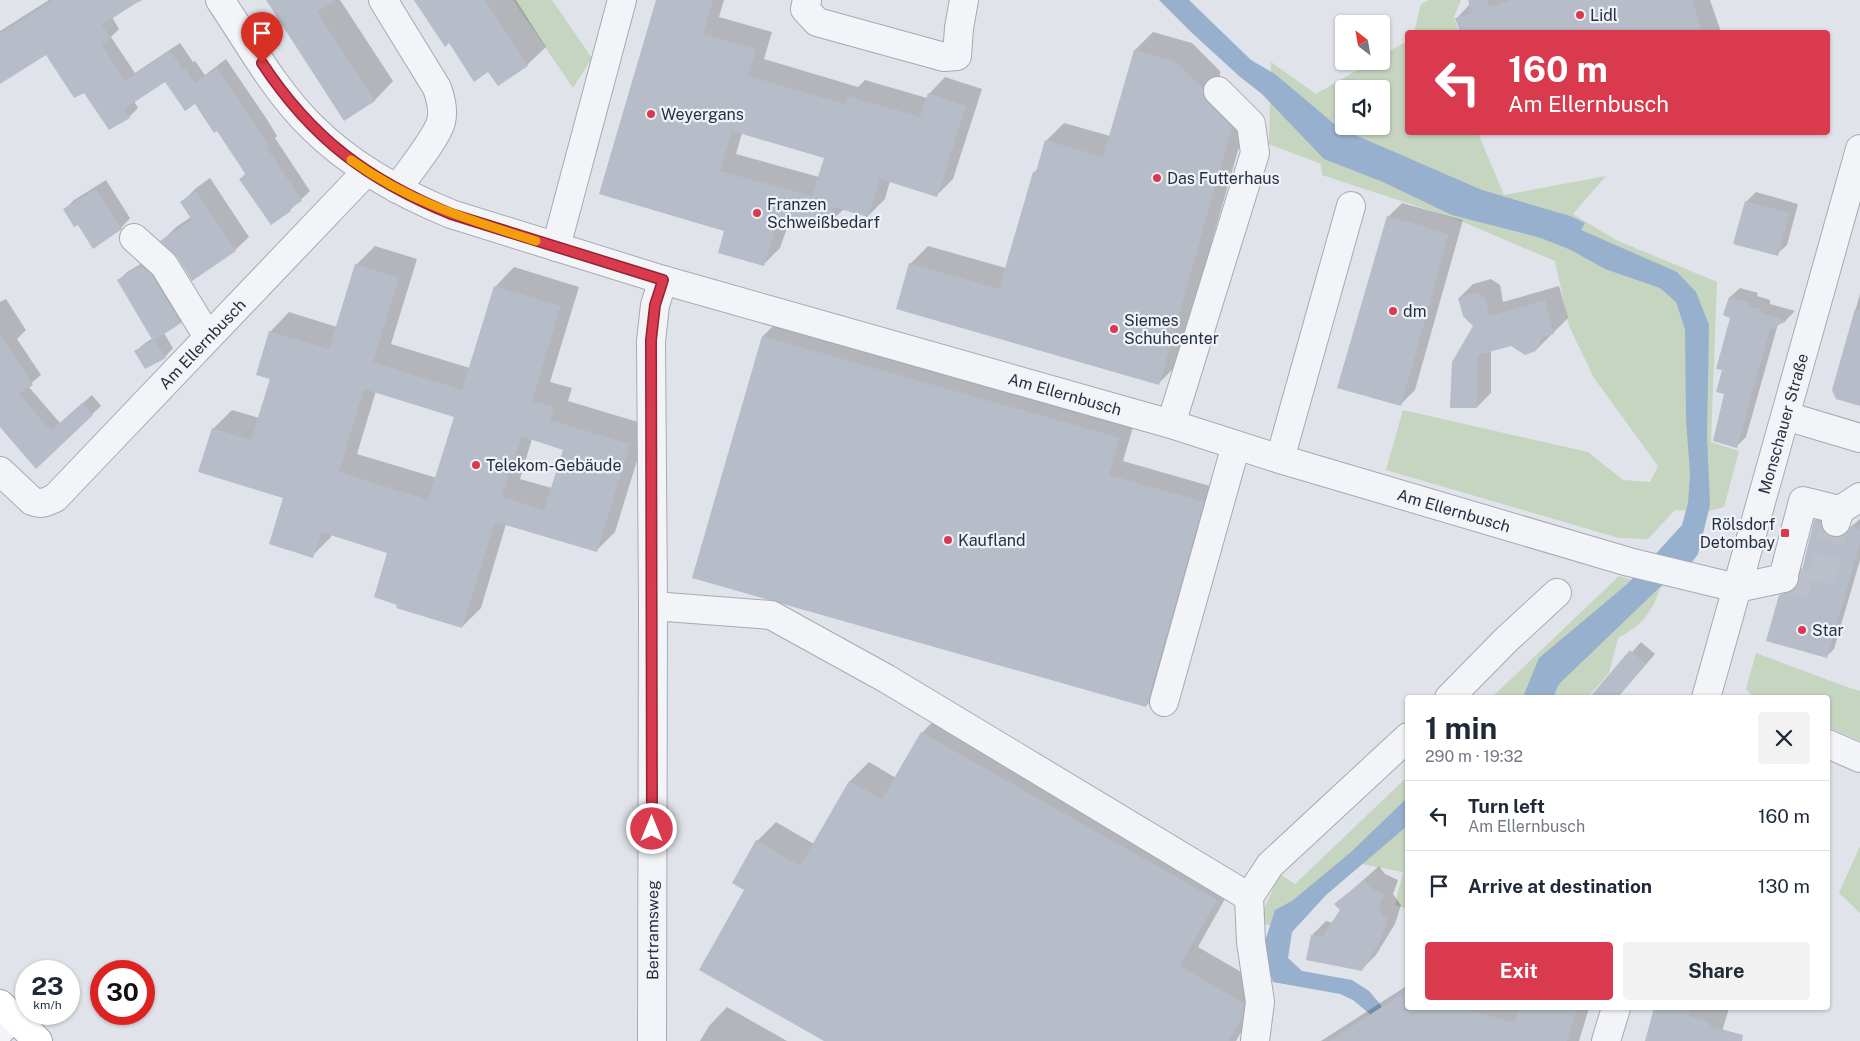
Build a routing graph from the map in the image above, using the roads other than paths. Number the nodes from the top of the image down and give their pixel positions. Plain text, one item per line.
1 (220, 0) edge
2 (383, 0) edge
3 (622, 0) edge
4 (807, 0) edge
5 (964, 0) edge
6 (1218, 91) dead end
7 (1860, 149) edge
8 (366, 171) junction
9 (397, 188) junction
10 (1351, 206) dead end
11 (134, 238) dead end
12 (556, 247) junction
13 (663, 280) junction
14 (208, 336) junction
15 (1786, 416) junction
16 (1171, 424) junction
17 (1860, 438) edge
18 (1245, 448) junction
19 (1280, 458) junction
20 (0, 471) edge
21 (1845, 510) edge
22 (1737, 588) junction
23 (1557, 593) dead end
24 (653, 606) junction
25 (1452, 695) edge
26 (1710, 695) edge
27 (1164, 702) dead end
28 (1405, 740) edge
29 (1830, 745) edge
30 (1860, 758) edge
31 (1249, 897) junction
32 (1615, 1010) edge
33 (4, 1017) edge
34 (38, 1041) edge
35 (652, 1041) edge
36 (1255, 1041) edge
37 (1606, 1041) edge

1 - 8 street, Am Ellernbusch
2 - 9 street
3 - 12 street
4 - 5 street
6 - 16 street
7 - 15 street, Monschauer Straße
8 - 9 street, Am Ellernbusch
8 - 14 street, Am Ellernbusch
9 - 12 street, Am Ellernbusch
10 - 19 street
11 - 14 street
12 - 13 street, Am Ellernbusch
13 - 16 street, Am Ellernbusch
13 - 24 street, Bertramsweg
14 - 20 street, Am Ellernbusch
15 - 17 street
15 - 22 street, Monschauer Straße
16 - 18 street, Am Ellernbusch
18 - 19 street, Am Ellernbusch
18 - 27 street
19 - 22 street, Am Ellernbusch
21 - 22 street
22 - 26 street, Monschauer Straße
23 - 25 street
24 - 31 street
24 - 35 street, Bertramsweg
28 - 31 street
29 - 30 street
31 - 36 street
32 - 37 street
33 - 34 main road

